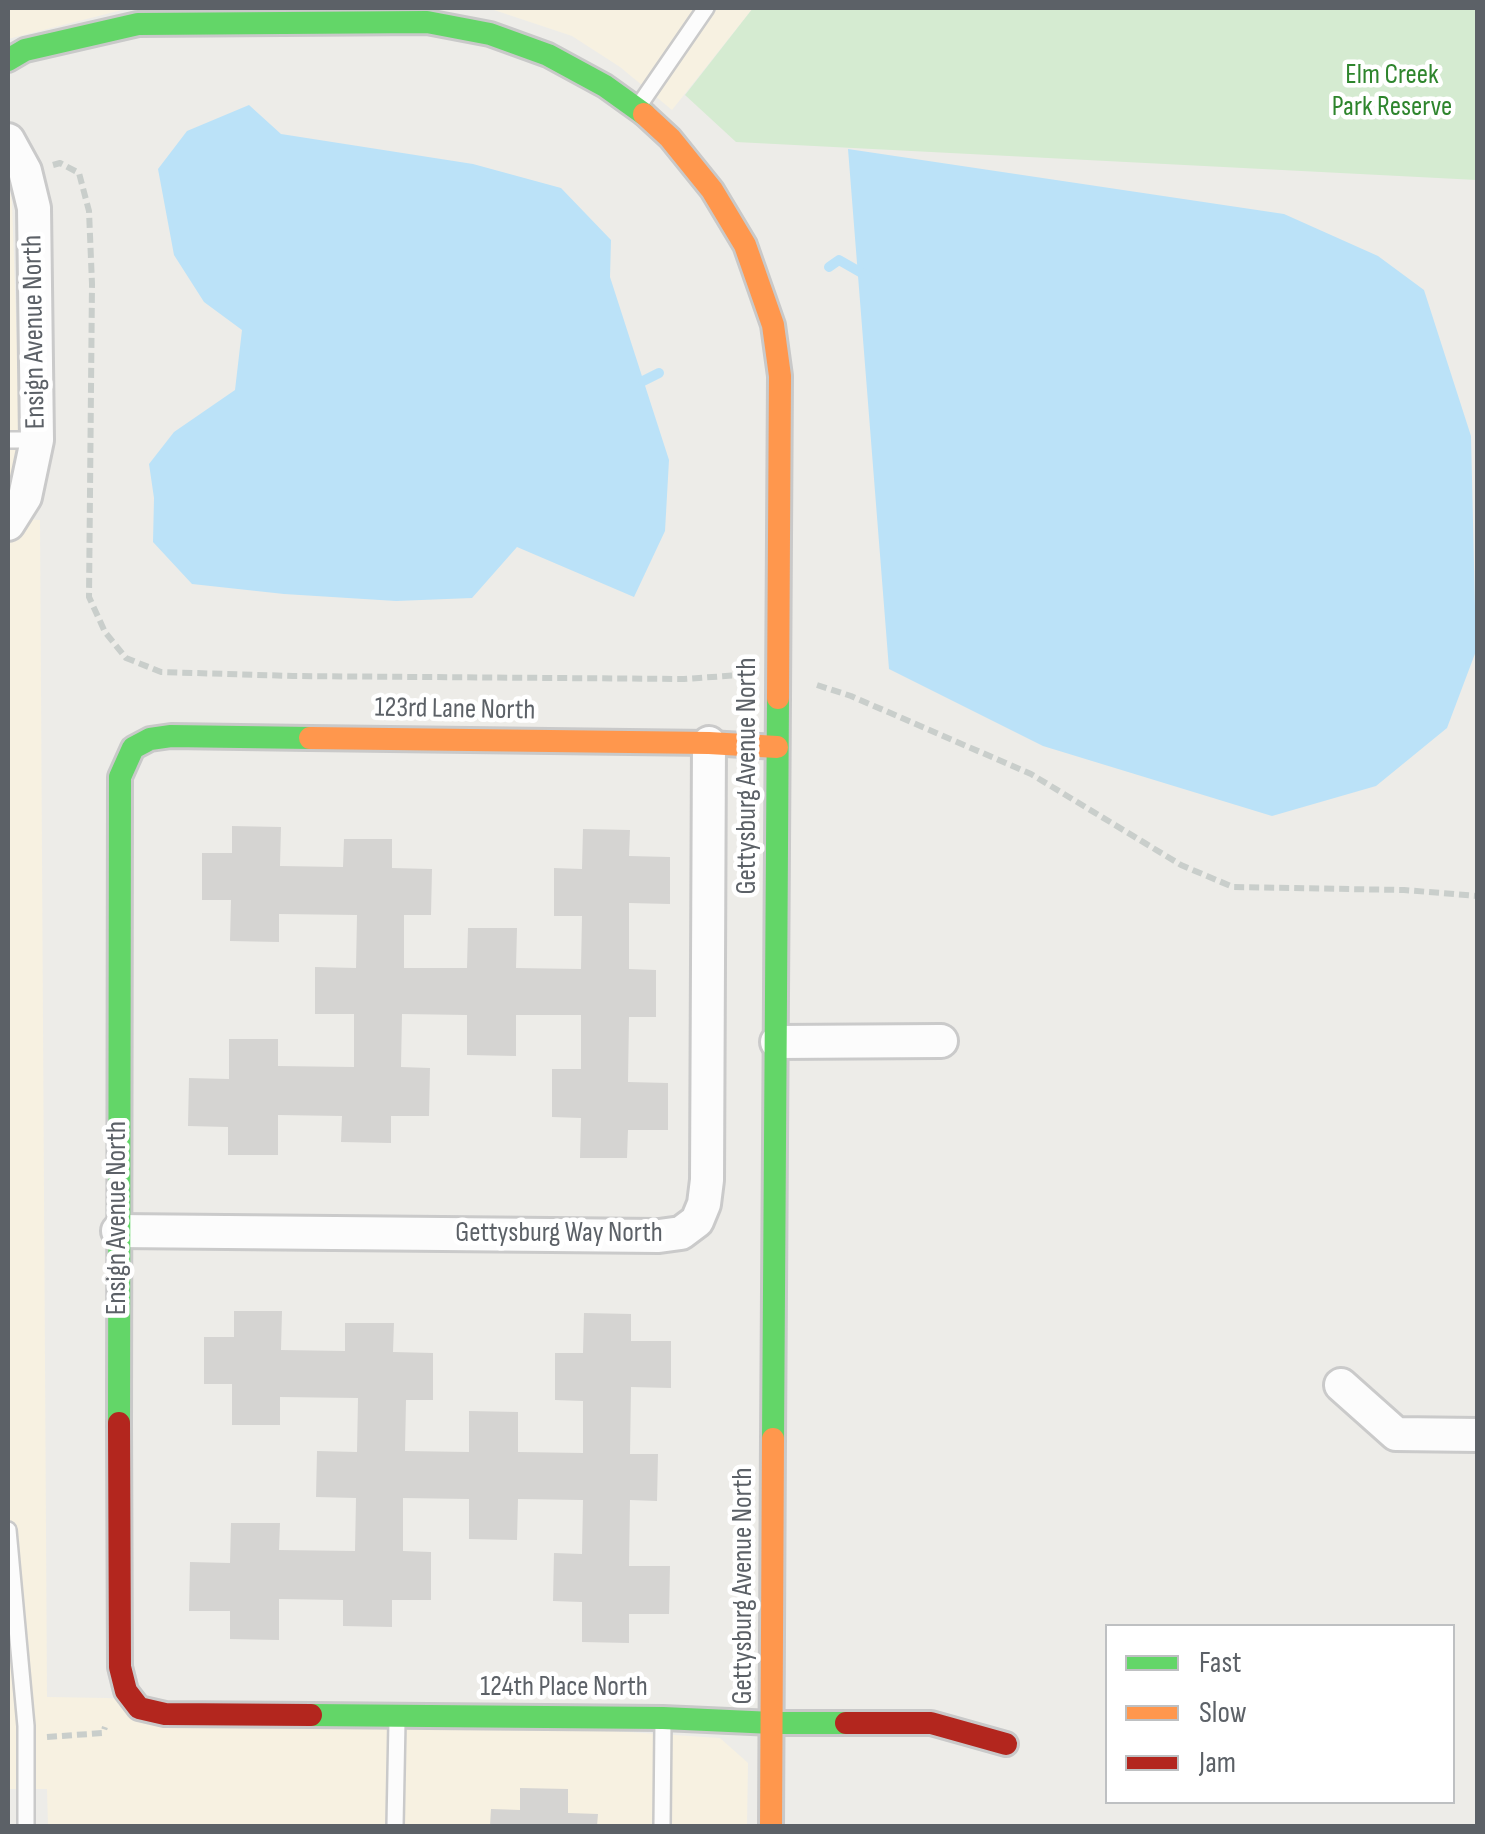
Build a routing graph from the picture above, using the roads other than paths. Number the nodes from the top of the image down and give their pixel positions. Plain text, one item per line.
1 (706, 8) edge
2 (319, 15) edge
3 (8, 60) edge
4 (637, 108) junction
5 (8, 140) edge
6 (22, 440) edge
7 (8, 524) edge
8 (709, 744) junction
9 (778, 747) junction
10 (134, 748) joint
11 (941, 1040) dead end
12 (777, 1042) junction
13 (118, 1231) junction
14 (1341, 1385) dead end
15 (1478, 1435) edge
16 (8, 1530) edge
17 (126, 1692) joint
18 (397, 1717) junction
19 (663, 1718) junction
20 (773, 1723) junction
21 (8, 1727) edge
22 (26, 1732) junction
23 (1006, 1744) dead end
24 (26, 1826) edge
25 (396, 1826) edge
26 (662, 1826) edge
27 (772, 1826) edge

1 - 4 lane
2 - 3 street, Gettysburg Avenue North
2 - 4 street, Gettysburg Avenue North
4 - 9 street, Gettysburg Avenue North
5 - 6 street, Ensign Avenue North
6 - 7 street, Ensign Avenue North
8 - 9 street, 123rd Lane North
8 - 10 street, 123rd Lane North
8 - 13 street, Gettysburg Way North
9 - 12 street, Gettysburg Avenue North
10 - 13 street, Ensign Avenue North
11 - 12 street
12 - 20 street, Gettysburg Avenue North
13 - 17 street, Ensign Avenue North
14 - 15 street
16 - 22 lane
17 - 18 street, 124th Place North
18 - 19 street, 124th Place North
18 - 25 lane
19 - 20 street, 124th Place North
19 - 26 lane
20 - 23 street, 124th Place North
20 - 27 street, Gettysburg Avenue North
21 - 22 lane
22 - 24 lane

